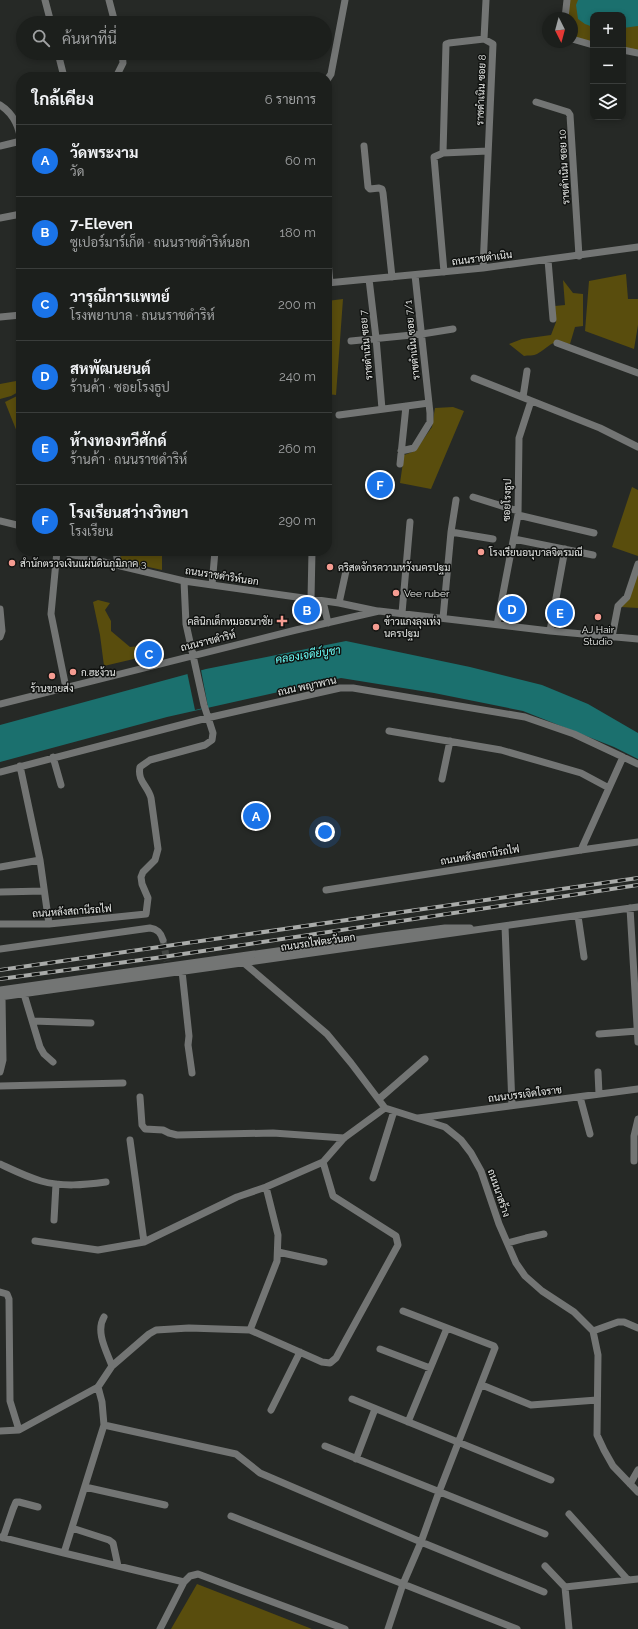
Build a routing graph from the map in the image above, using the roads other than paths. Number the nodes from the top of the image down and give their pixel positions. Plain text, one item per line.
1 (45, 0) edge
2 (109, 0) edge
3 (345, 0) edge
4 (486, 0) edge
5 (567, 0) edge
6 (566, 12) edge
7 (49, 16) edge
8 (113, 16) edge
9 (484, 39) junction
10 (578, 41) edge
11 (590, 44) edge
12 (626, 51) edge
13 (638, 53) edge
14 (60, 60) edge
15 (123, 60) edge
16 (63, 72) edge
17 (118, 72) edge
18 (331, 72) edge
19 (536, 102) dead end
20 (0, 105) edge
21 (16, 122) edge
22 (16, 142) edge
23 (0, 146) edge
24 (364, 146) dead end
25 (488, 151) junction
26 (443, 153) junction
27 (16, 215) edge
28 (0, 218) edge
29 (638, 247) edge
30 (579, 256) junction
31 (548, 260) junction
32 (483, 268) junction
33 (444, 272) junction
34 (415, 275) junction
35 (392, 277) junction
36 (369, 279) junction
37 (332, 283) edge
38 (16, 315) edge
39 (0, 317) edge
40 (553, 319) dead end
41 (453, 329) dead end
42 (422, 334) junction
43 (376, 338) junction
44 (351, 341) dead end
45 (557, 343) dead end
46 (527, 371) dead end
47 (638, 373) edge
48 (474, 378) dead end
49 (523, 397) junction
50 (531, 400) junction
51 (429, 403) junction
52 (406, 406) junction
53 (382, 409) junction
54 (339, 415) dead end
55 (638, 447) edge
56 (401, 451) junction
57 (400, 464) dead end
58 (473, 498) dead end
59 (456, 500) dead end
60 (518, 513) junction
61 (0, 521) edge
62 (410, 522) dead end
63 (16, 525) edge
64 (451, 532) junction
65 (594, 533) dead end
66 (493, 539) dead end
67 (514, 539) junction
68 (564, 549) junction
69 (593, 555) dead end
70 (57, 556) edge
71 (79, 556) edge
72 (117, 556) edge
73 (215, 556) edge
74 (312, 556) edge
75 (638, 564) edge
76 (118, 565) junction
77 (346, 570) dead end
78 (184, 581) junction
79 (212, 585) junction
80 (311, 599) junction
81 (322, 601) junction
82 (339, 603) junction
83 (0, 609) edge
84 (379, 611) junction
85 (402, 614) junction
86 (443, 618) junction
87 (328, 623) junction
88 (497, 625) junction
89 (550, 631) junction
90 (0, 637) edge
91 (612, 637) junction
92 (638, 639) edge
93 (193, 656) junction
94 (66, 688) junction
95 (0, 704) edge
96 (207, 718) junction
97 (389, 731) dead end
98 (450, 741) junction
99 (624, 757) junction
100 (53, 758) junction
101 (638, 764) edge
102 (20, 766) junction
103 (0, 772) edge
104 (442, 779) dead end
105 (61, 785) dead end
106 (609, 788) junction
107 (638, 842) edge
108 (581, 850) junction
109 (40, 860) junction
110 (0, 867) edge
111 (326, 890) dead end
112 (44, 891) junction
113 (0, 892) edge
114 (638, 907) edge
115 (630, 908) junction
116 (578, 916) junction
117 (0, 924) edge
118 (49, 924) junction
119 (505, 926) junction
120 (490, 928) junction
121 (163, 940) tunnel mouth
122 (0, 948) edge
123 (584, 957) dead end
124 (244, 963) junction
125 (182, 971) junction
126 (24, 994) junction
127 (1, 995) edge
128 (637, 1020) edge
129 (33, 1021) junction
130 (90, 1023) dead end
131 (637, 1031) edge
132 (599, 1034) dead end
133 (638, 1042) edge
134 (425, 1059) dead end
135 (1, 1060) edge
136 (53, 1062) dead end
137 (0, 1072) edge
138 (598, 1072) dead end
139 (192, 1073) dead end
140 (123, 1083) dead end
141 (0, 1086) edge
142 (638, 1089) edge
143 (599, 1094) junction
144 (140, 1096) dead end
145 (580, 1097) junction
146 (378, 1099) junction
147 (512, 1106) junction
148 (385, 1108) junction
149 (394, 1111) junction
150 (415, 1118) junction
151 (638, 1119) edge
152 (590, 1134) dead end
153 (344, 1138) junction
154 (130, 1140) dead end
155 (634, 1161) dead end
156 (323, 1162) junction
157 (0, 1164) edge
158 (373, 1178) dead end
159 (106, 1182) dead end
160 (56, 1184) junction
161 (266, 1187) junction
162 (54, 1220) dead end
163 (544, 1234) dead end
164 (35, 1241) dead end
165 (144, 1242) junction
166 (508, 1244) junction
167 (278, 1252) junction
168 (324, 1262) dead end
169 (0, 1292) edge
170 (402, 1311) dead end
171 (104, 1318) dead end
172 (447, 1328) junction
173 (638, 1328) edge
174 (250, 1330) junction
175 (593, 1331) junction
176 (380, 1349) dead end
177 (300, 1352) junction
178 (112, 1366) junction
179 (430, 1368) junction
180 (482, 1385) junction
181 (98, 1387) junction
182 (352, 1399) dead end
183 (597, 1400) junction
184 (375, 1409) junction
185 (271, 1410) dead end
186 (408, 1422) junction
187 (104, 1425) junction
188 (19, 1430) junction
189 (0, 1431) edge
190 (458, 1443) junction
191 (325, 1446) dead end
192 (356, 1459) junction
193 (638, 1470) edge
194 (551, 1480) dead end
195 (630, 1484) junction
196 (85, 1486) junction
197 (439, 1492) junction
198 (638, 1492) edge
199 (165, 1505) dead end
200 (38, 1507) dead end
201 (569, 1514) dead end
202 (231, 1516) dead end
203 (72, 1528) junction
204 (545, 1534) dead end
205 (2, 1537) edge
206 (421, 1542) junction
207 (64, 1553) junction
208 (118, 1566) junction
209 (546, 1566) dead end
210 (638, 1579) edge
211 (628, 1580) junction
212 (184, 1582) junction
213 (403, 1584) junction
214 (565, 1587) junction
215 (544, 1592) dead end
216 (160, 1629) edge
217 (345, 1629) edge
218 (388, 1629) edge
219 (517, 1629) edge
220 (569, 1629) edge

1 - 7 street
2 - 8 street
3 - 18 street
4 - 9 street
5 - 6 street
9 - 25 street, ราชดำเนิน ซอย 8
9 - 26 street, ราชดำเนิน ซอย 8
10 - 11 street
12 - 13 street
14 - 16 street
15 - 17 street
19 - 30 street, ราชดำเนิน ซอย 10
20 - 21 street
22 - 23 street
24 - 35 street
25 - 26 street
25 - 32 street, ราชดำเนิน ซอย 8
26 - 33 street
27 - 28 street
29 - 30 street, ถนนราชดำเนิน
30 - 31 street, ถนนราชดำเนิน
31 - 32 street, ถนนราชดำเนิน
31 - 40 street
32 - 33 street, ถนนราชดำเนิน
33 - 34 street, ถนนราชดำเนิน
34 - 35 street, ถนนราชดำเนิน
34 - 42 street, ราชดำเนิน ซอย 7/1
35 - 36 street, ถนนราชดำเนิน
36 - 37 street, ถนนราชดำเนิน
36 - 43 street, ราชดำเนิน ซอย 7
38 - 39 street
41 - 42 street
42 - 43 street
42 - 51 street, ราชดำเนิน ซอย 7/1
43 - 44 street
43 - 53 street, ราชดำเนิน ซอย 7
45 - 47 street
46 - 49 street
48 - 49 street
49 - 50 street
50 - 55 street
50 - 60 street, ซอยโรงธูป
51 - 52 street
51 - 56 street, ราชดำเนิน ซอย 7/1
52 - 53 street
52 - 56 street
53 - 54 street
56 - 57 street
58 - 60 street
59 - 64 street
60 - 65 street
60 - 67 street, ซอยโรงธูป
61 - 63 street
62 - 85 street
64 - 66 street
64 - 86 street
67 - 68 street
67 - 88 street, ซอยโรงธูป
68 - 69 street
68 - 89 street
70 - 94 street
71 - 76 street, ถนนราชดำริห์นอก
72 - 76 street
73 - 79 street
74 - 80 street
75 - 91 street
76 - 78 street, ถนนราชดำริห์นอก
77 - 82 street
78 - 79 street, ถนนราชดำริห์นอก
78 - 93 street
79 - 80 street, ถนนราชดำริห์นอก
80 - 81 street, ถนนราชดำริห์นอก
81 - 82 street, ถนนราชดำริห์นอก
81 - 87 street
82 - 84 street, ถนนราชดำริห์นอก
83 - 90 street
84 - 85 street, ถนนราชดำริห์
84 - 87 street, ถนนราชดำริห์
85 - 86 street, ถนนราชดำริห์
86 - 88 street, ถนนราชดำริห์
87 - 93 street, ถนนราชดำริห์
88 - 89 street, ถนนราชดำริห์
89 - 91 street, ถนนราชดำริห์
91 - 92 street, ถนนราชดำริห์
93 - 94 street, ถนนราชดำริห์
93 - 96 street
94 - 95 street, ถนนราชดำริห์
96 - 99 street, ถนน พญาพาน
96 - 100 street, ถนน พญาพาน
96 - 118 street, ถนนหลังสถานีรถไฟ
97 - 98 street
98 - 104 street
98 - 106 street
99 - 101 street, ถนน พญาพาน
99 - 106 street
100 - 102 street, ถนน พญาพาน
100 - 105 street
102 - 103 street, ถนน พญาพาน
102 - 109 street
106 - 108 street
107 - 108 street, ถนนหลังสถานีรถไฟ
108 - 111 street, ถนนหลังสถานีรถไฟ
109 - 110 street
109 - 112 street
112 - 113 street
112 - 118 street
114 - 115 street, ถนนรถไฟตะวันตก
115 - 116 street, ถนนรถไฟตะวันตก
115 - 128 street
116 - 119 street, ถนนรถไฟตะวันตก
116 - 123 street
117 - 118 street, ถนนหลังสถานีรถไฟ
119 - 120 street, ถนนรถไฟตะวันตก
119 - 147 street
120 - 124 street, ถนนรถไฟตะวันตก
120 - 127 street
121 - 122 street
124 - 125 street, ถนนรถไฟตะวันตก
124 - 146 street
125 - 126 street, ถนนรถไฟตะวันตก
125 - 139 street
126 - 127 street, ถนนรถไฟตะวันตก
126 - 129 street
127 - 135 street
128 - 131 street
129 - 130 street
129 - 136 street
131 - 132 street
131 - 133 street
134 - 146 street
135 - 137 street
138 - 143 street
140 - 141 street
142 - 143 street, ถนนบรรเจิดใจราช
143 - 145 street, ถนนบรรเจิดใจราช
144 - 153 street
145 - 147 street, ถนนบรรเจิดใจราช
145 - 152 street
146 - 148 street
147 - 150 street, ถนนบรรเจิดใจราช
148 - 149 street, ถนนนาสร้าง
148 - 153 street
149 - 150 street, ถนนนาสร้าง
149 - 158 street
150 - 166 street, ถนนนาสร้าง
151 - 155 street
153 - 156 street
154 - 165 street
156 - 161 street
156 - 177 street
157 - 160 street
159 - 160 street
160 - 162 street
161 - 165 street
161 - 167 street
163 - 166 street
164 - 165 street
166 - 175 street, ถนนนาสร้าง
167 - 168 street
167 - 174 street
169 - 188 street
170 - 172 street
171 - 178 street
172 - 179 street
172 - 180 street
173 - 175 street
174 - 177 street
174 - 178 street
175 - 183 street
176 - 179 street
177 - 185 street
178 - 181 street
179 - 186 street
180 - 183 street
180 - 190 street
181 - 187 street
181 - 188 street
182 - 184 street
183 - 195 street
184 - 186 street
184 - 192 street
186 - 190 street
187 - 196 street
187 - 206 street
188 - 189 street
190 - 194 street
190 - 197 street
191 - 192 street
192 - 197 street
193 - 195 street
195 - 198 street
196 - 199 street
196 - 203 street
197 - 204 street
197 - 206 street
200 - 205 street
201 - 211 street
202 - 213 street
203 - 207 street
203 - 208 street
205 - 207 street
206 - 213 street
206 - 215 street
207 - 208 street
208 - 212 street
209 - 214 street
210 - 211 street
211 - 214 street
212 - 216 street
212 - 217 street
213 - 218 street
213 - 219 street
214 - 220 street

